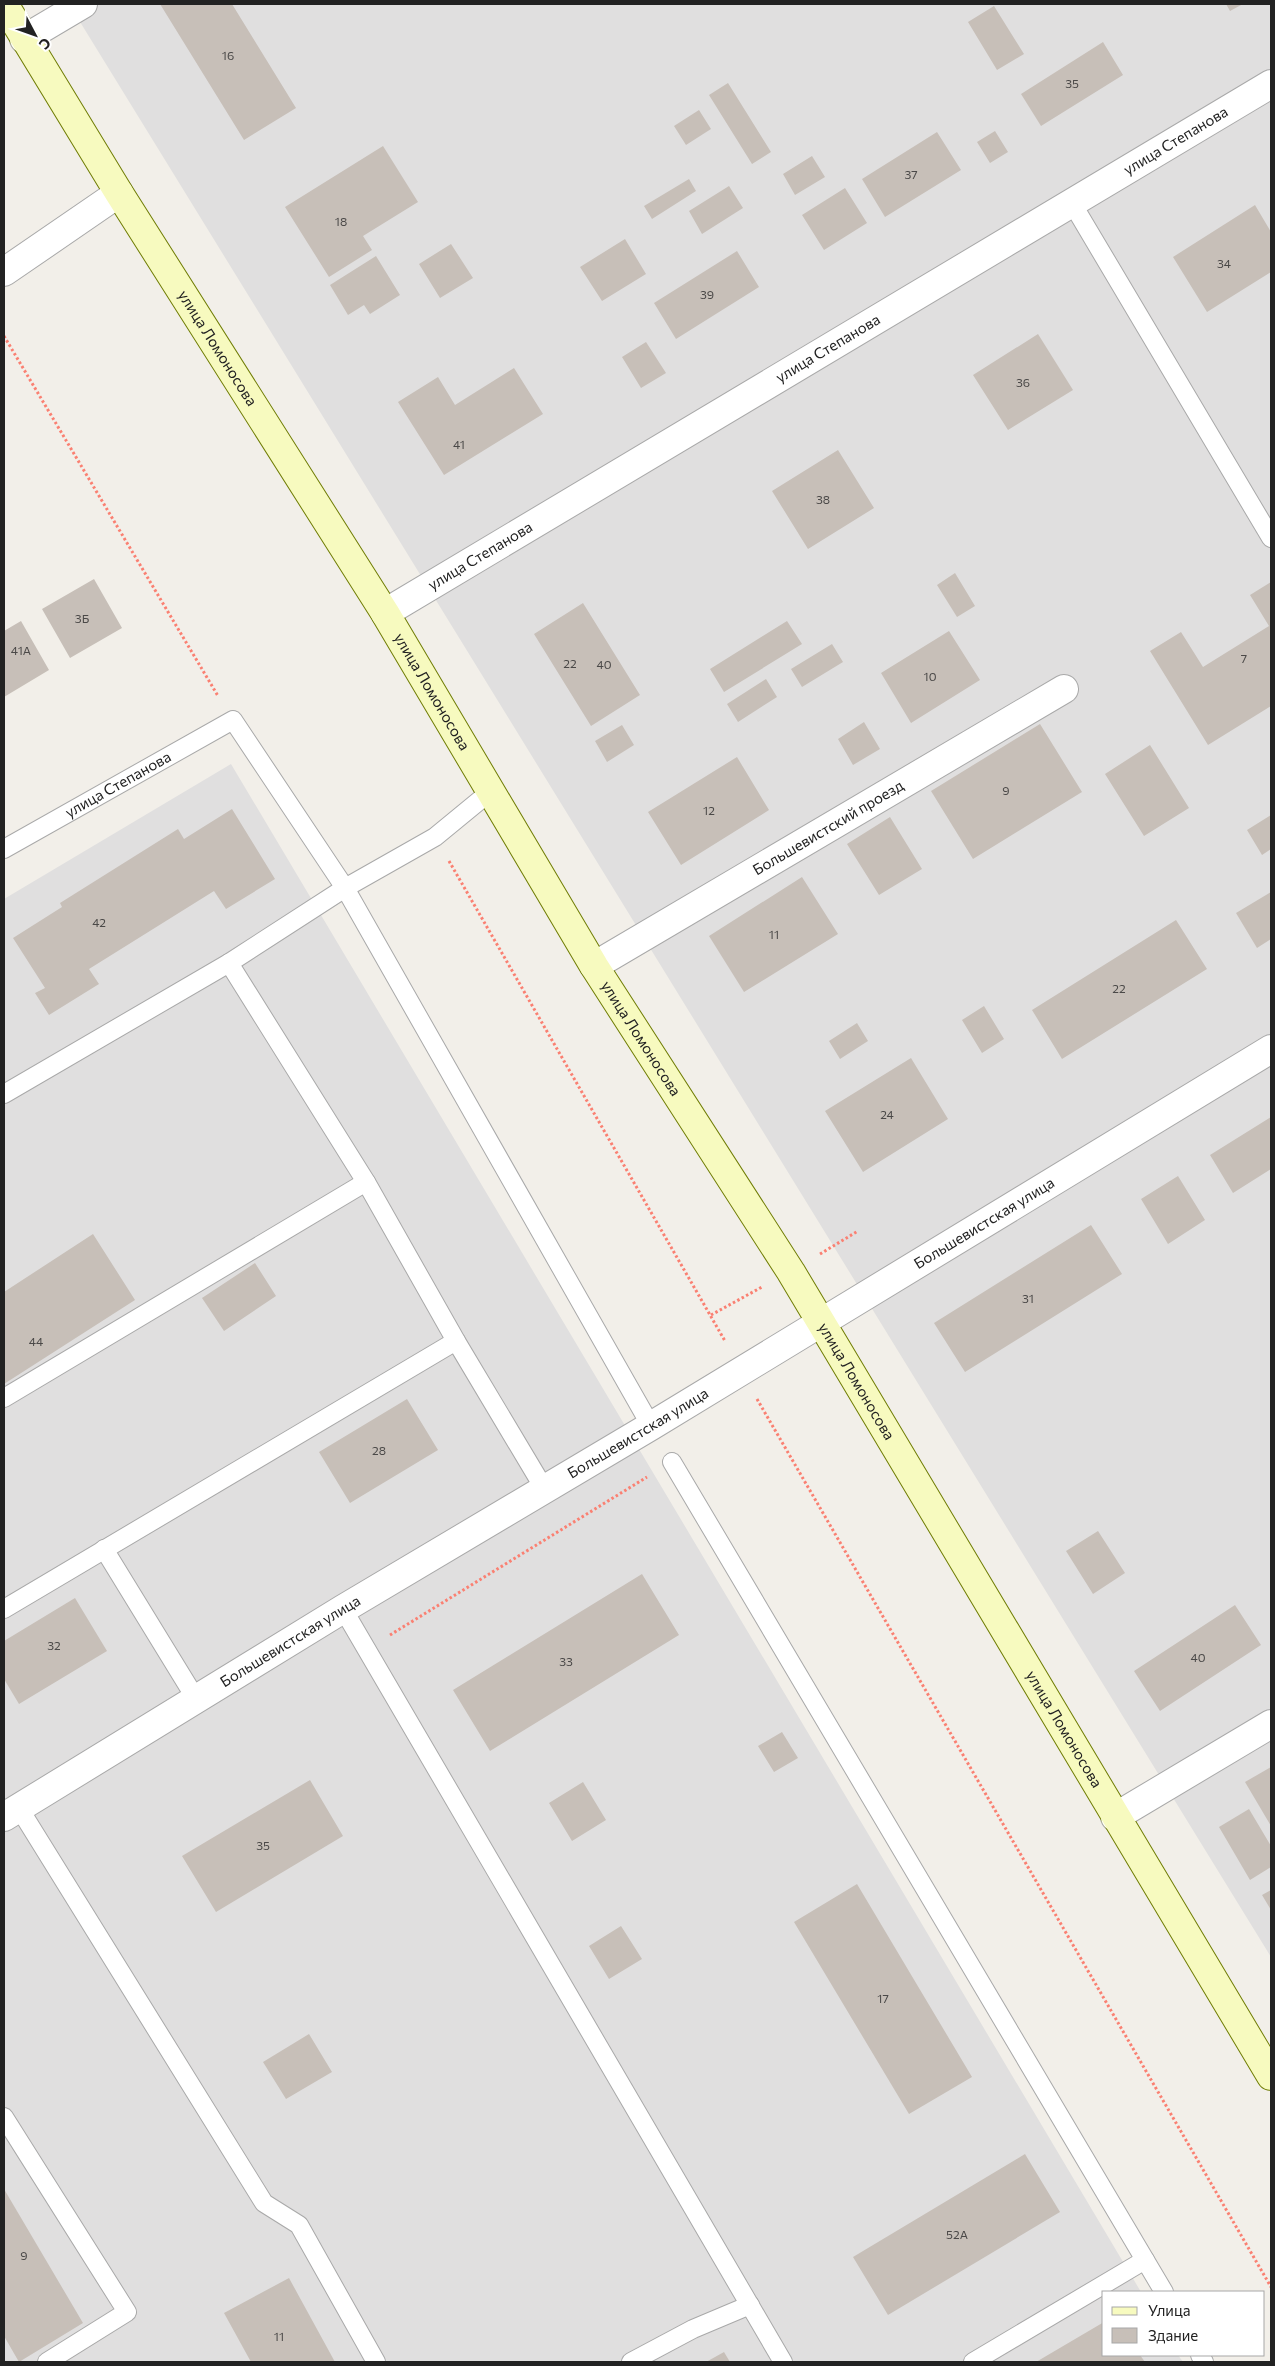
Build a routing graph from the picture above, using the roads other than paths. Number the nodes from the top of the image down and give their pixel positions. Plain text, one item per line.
1 (4, 4) edge
2 (82, 4) edge
3 (24, 39) junction
4 (1271, 84) edge
5 (119, 193) junction
6 (1072, 203) junction
7 (4, 272) edge
8 (1271, 538) edge
9 (385, 613) junction
10 (1064, 689) dead end
11 (491, 791) junction
12 (4, 850) edge
13 (345, 888) junction
14 (229, 963) junction
15 (594, 966) junction
16 (1271, 1049) edge
17 (4, 1094) edge
18 (366, 1182) junction
19 (821, 1323) junction
20 (456, 1341) junction
21 (4, 1398) edge
22 (651, 1426) junction
23 (672, 1462) road end
24 (545, 1490) junction
25 (104, 1549) junction
26 (4, 1609) edge
27 (343, 1609) junction
28 (196, 1699) junction
29 (1271, 1724) edge
30 (12, 1813) edge
31 (1115, 1817) junction
32 (1271, 2076) edge
33 (4, 2116) edge
34 (1145, 2260) junction
35 (1163, 2291) edge
36 (750, 2305) junction
37 (47, 2362) edge
38 (376, 2362) edge
39 (631, 2362) edge
40 (783, 2362) edge
41 (973, 2362) edge

1 - 3 main road, улица Ломоносова
2 - 3 street
3 - 5 main road, улица Ломоносова
4 - 6 street, улица Степанова
5 - 7 street
5 - 9 main road, улица Ломоносова
6 - 8 lane
6 - 9 street, улица Степанова
9 - 11 main road, улица Ломоносова
10 - 15 street, Большевистский проезд
11 - 13 lane
11 - 15 main road, улица Ломоносова
12 - 13 lane, улица Степанова
13 - 14 lane
13 - 22 lane
14 - 17 lane
14 - 18 lane
15 - 19 main road, улица Ломоносова
16 - 19 street, Большевистская улица
18 - 20 lane
18 - 21 lane
19 - 22 street, Большевистская улица
19 - 31 main road, улица Ломоносова
20 - 24 lane
20 - 25 lane
22 - 24 street, Большевистская улица
23 - 34 lane
24 - 27 street, Большевистская улица
25 - 26 lane
25 - 28 lane
27 - 28 street, Большевистская улица
27 - 36 lane
28 - 30 street, Большевистская улица
29 - 31 street
30 - 38 lane
31 - 32 main road, улица Ломоносова
33 - 37 lane
34 - 35 lane
34 - 41 lane
36 - 39 lane
36 - 40 lane

